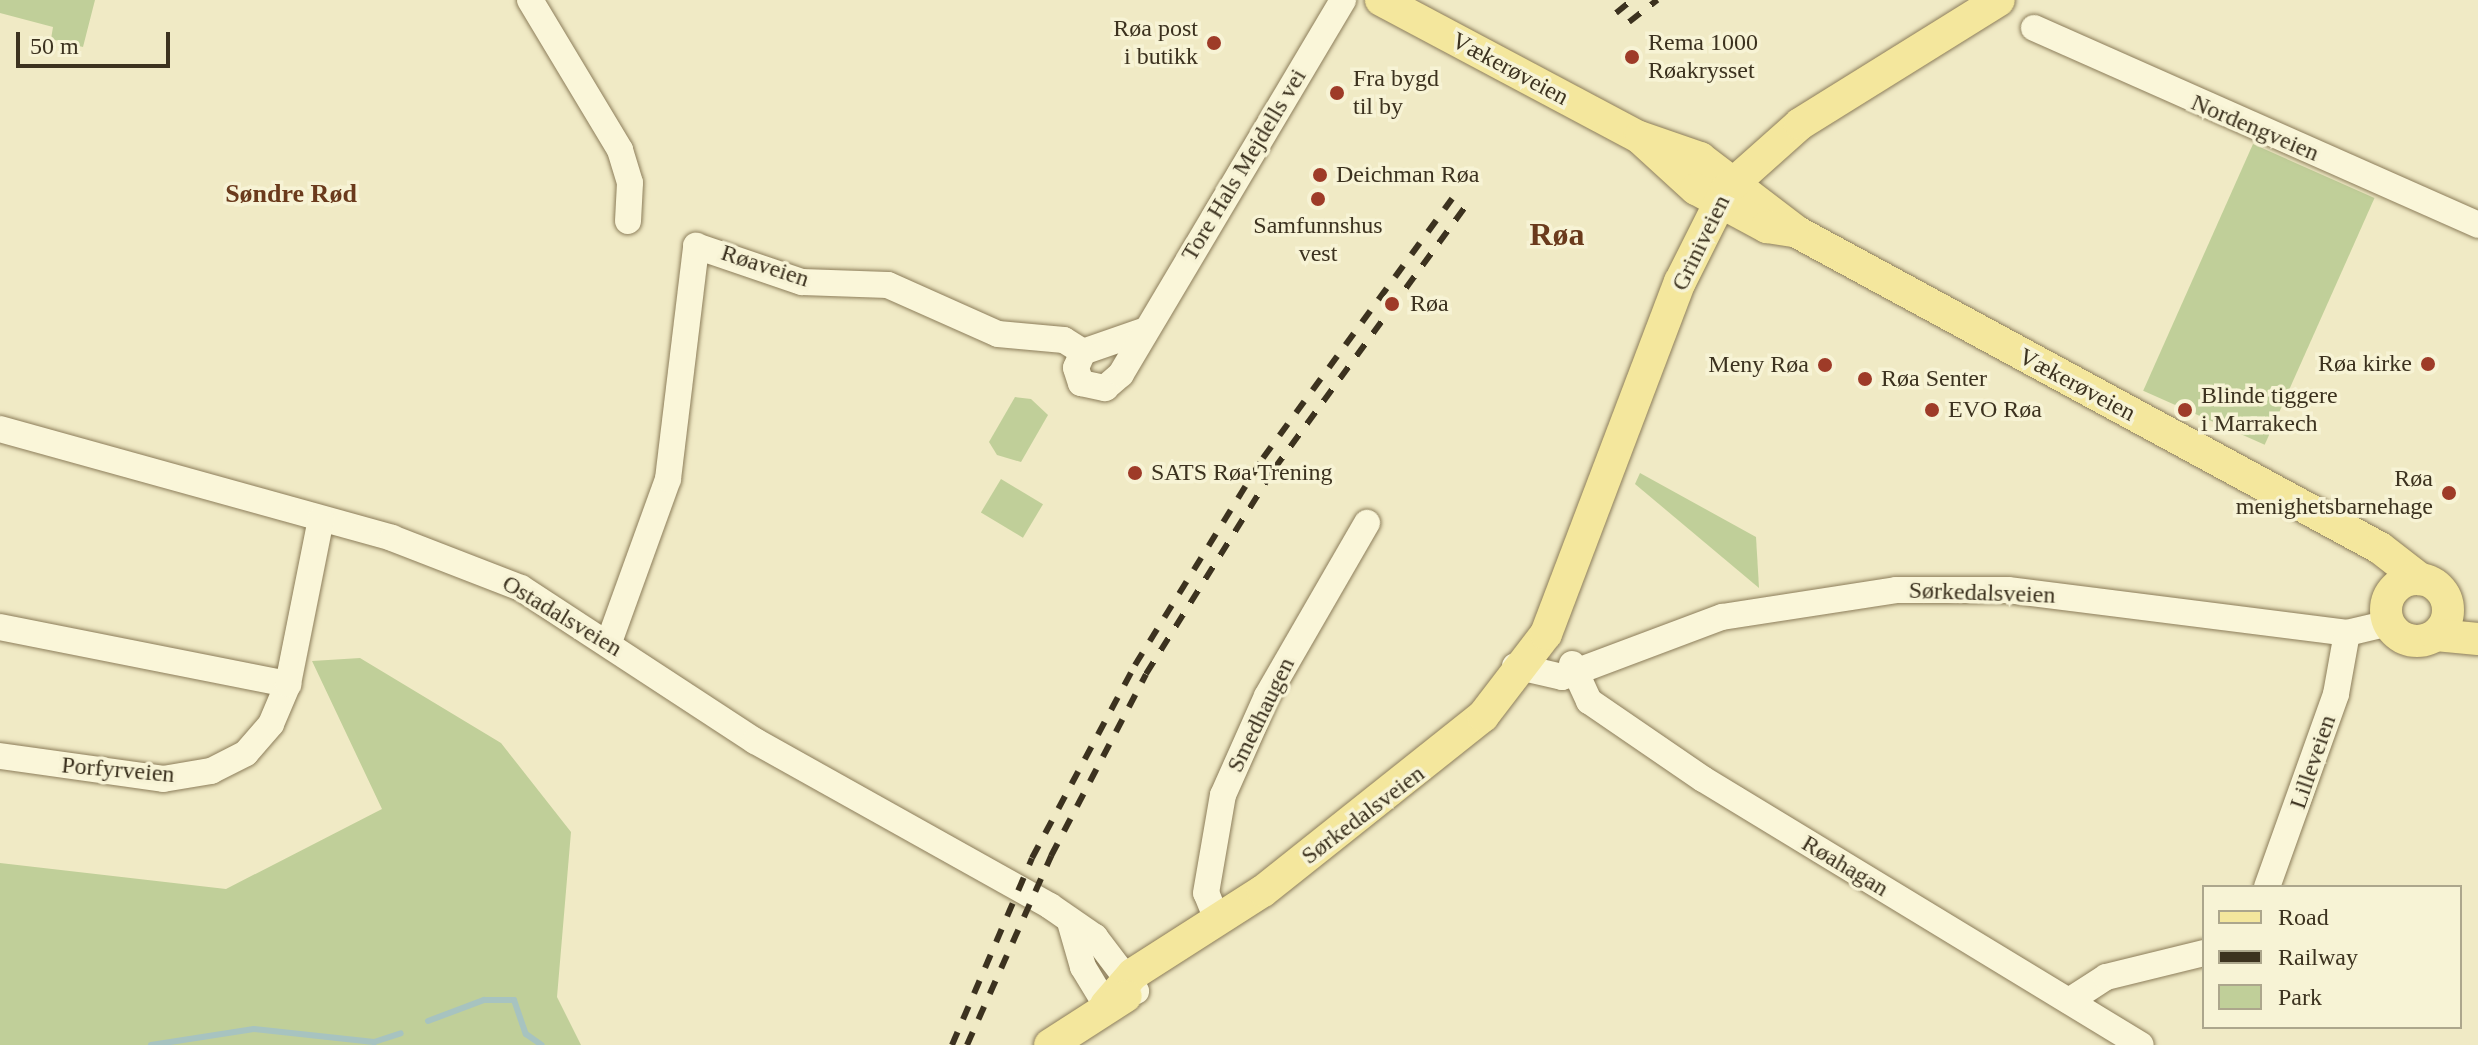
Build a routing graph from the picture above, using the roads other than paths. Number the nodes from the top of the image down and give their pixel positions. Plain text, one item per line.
1 (530, 0) edge
2 (1343, 0) edge
3 (1999, 0) edge
4 (1395, 3) edge
5 (2034, 28) dead end
6 (1726, 190) junction
7 (628, 221) dead end
8 (2478, 225) edge
9 (1146, 330) junction
10 (1083, 352) junction
11 (0, 429) edge
12 (321, 519) junction
13 (1367, 523) dead end
14 (2356, 540) junction
15 (2420, 579) junction
16 (2448, 604) junction
17 (2389, 609) junction
18 (2478, 621) edge
19 (0, 627) edge
20 (2347, 633) junction
21 (2436, 635) junction
22 (2478, 639) edge
23 (609, 642) junction
24 (1522, 662) junction
25 (1575, 667) junction
26 (288, 684) junction
27 (0, 756) edge
28 (2268, 885) edge
29 (1070, 922) junction
30 (1210, 928) junction
31 (2202, 953) edge
32 (1132, 985) junction
33 (2069, 1001) junction
34 (1106, 1005) junction
35 (1050, 1045) edge
36 (2141, 1045) edge

1 - 7 street
2 - 9 street, Tore Hals Mejdells vei
3 - 6 main road, Griniveien
4 - 6 main road, Vækerøveien
5 - 8 street, Nordengveien
6 - 14 main road, Vækerøveien
6 - 24 main road, Griniveien
9 - 10 street
9 - 10 street, Tore Hals Mejdells vei
10 - 23 street, Røaveien
11 - 12 street, Ostadalsveien
12 - 23 street, Ostadalsveien
12 - 26 street, Porfyrveien
13 - 30 street, Smedhaugen
14 - 15 main road, Vækerøveien
14 - 17 main road, Vækerøveien
15 - 16 main road
15 - 17 main road
16 - 18 main road
16 - 21 main road
17 - 20 street, Sørkedalsveien
17 - 21 main road
19 - 26 street
20 - 25 street, Sørkedalsveien
20 - 28 street, Lilleveien
21 - 22 main road
23 - 29 street, Ostadalsveien
24 - 25 street, Sørkedalsveien
24 - 30 main road, Sørkedalsveien
25 - 33 street, Røahagan
26 - 27 street, Porfyrveien
29 - 32 street, Ostadalsveien
29 - 34 street
30 - 32 main road, Sørkedalsveien
31 - 33 street
32 - 34 main road, Sørkedalsveien
33 - 36 street, Røahagan
34 - 35 main road, Sørkedalsveien

